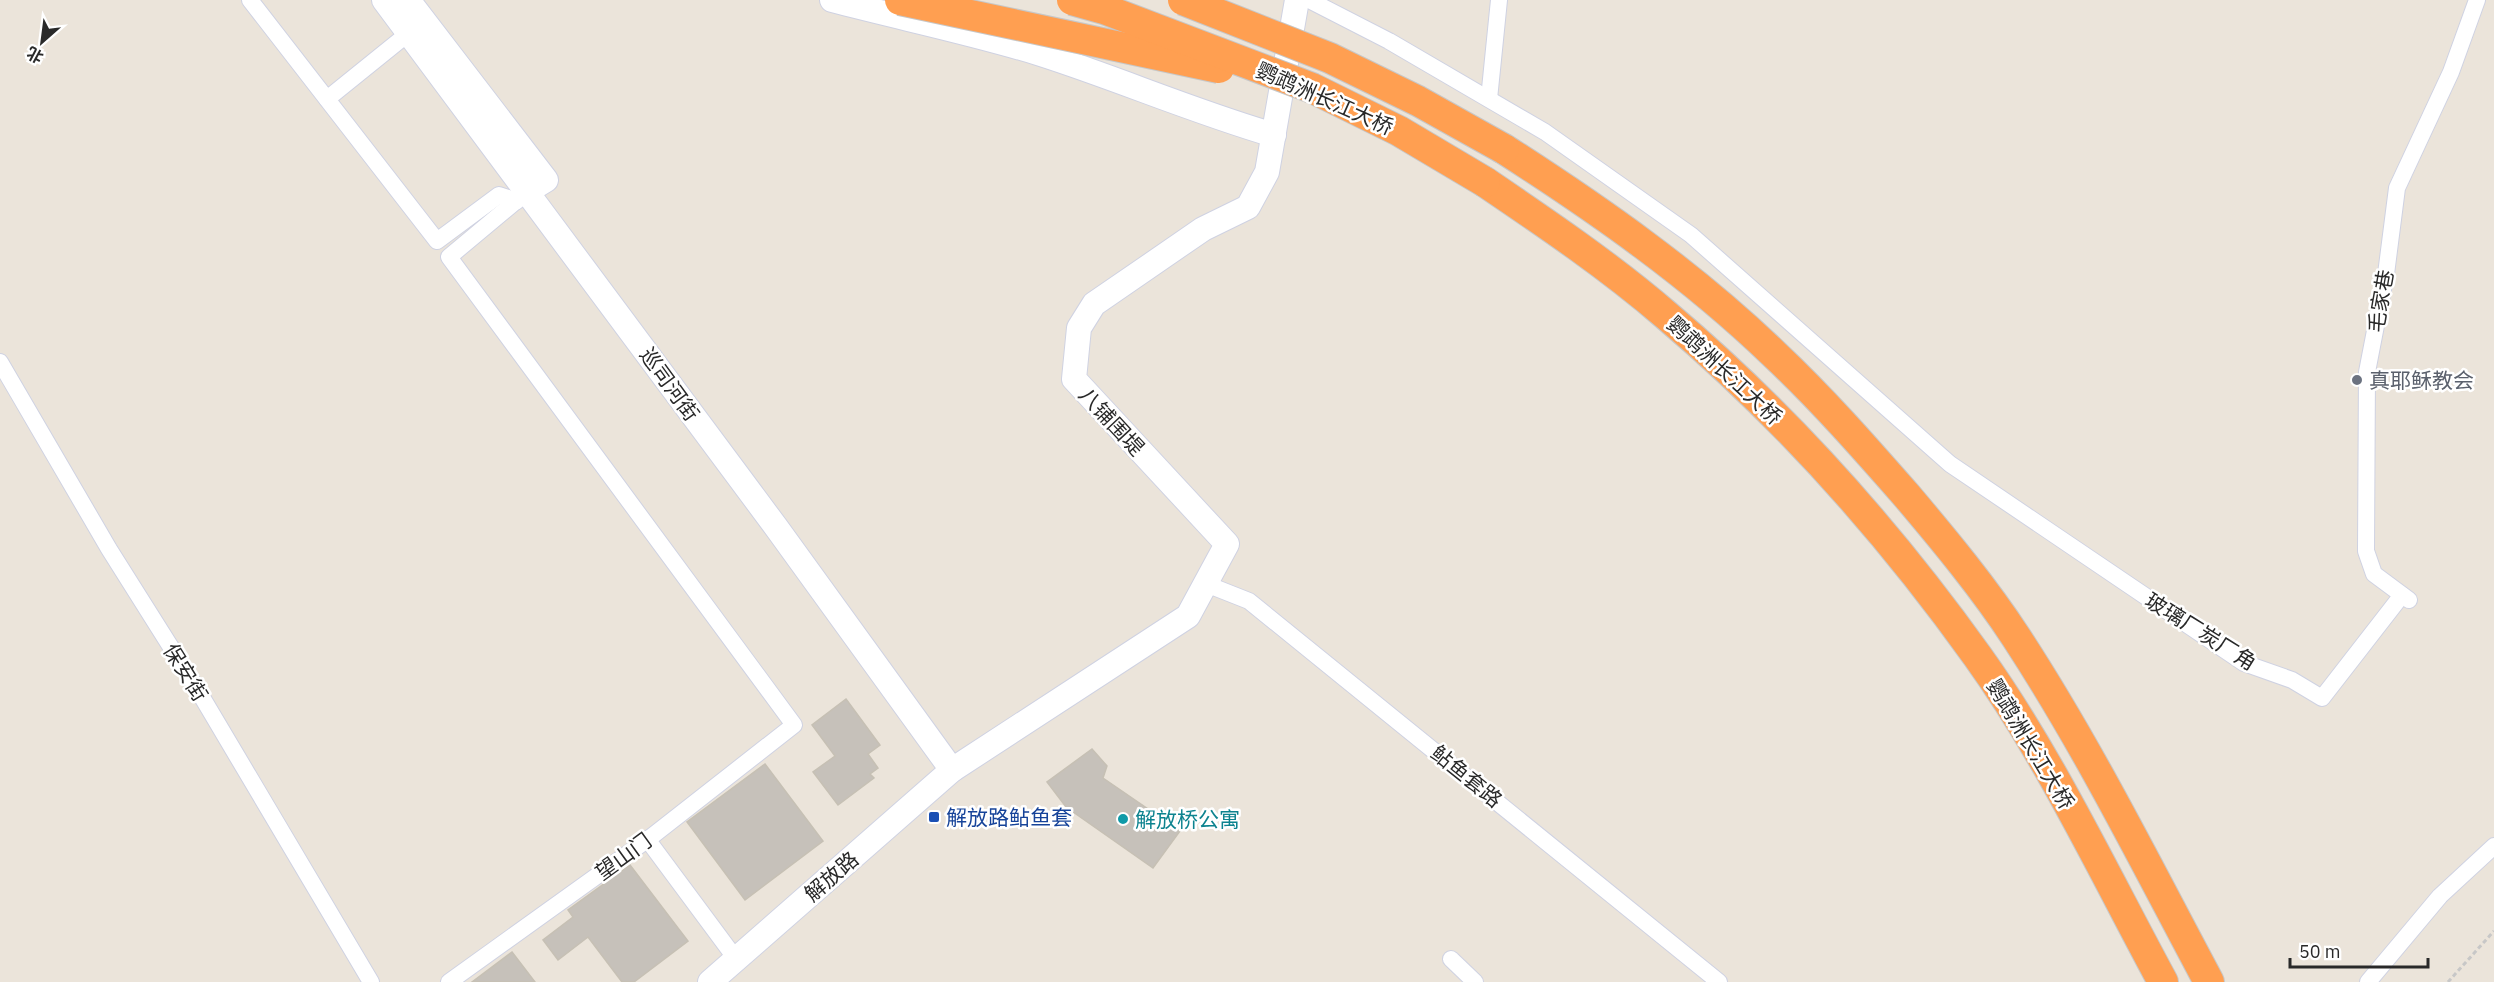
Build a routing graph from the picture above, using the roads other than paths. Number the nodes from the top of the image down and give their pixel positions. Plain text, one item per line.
1 (250, 0) edge
2 (384, 0) edge
3 (408, 0) edge
4 (832, 0) edge
5 (900, 0) edge
6 (1072, 0) edge
7 (1183, 0) edge
8 (1214, 0) edge
9 (1297, 0) edge
10 (1309, 0) edge
11 (1499, 0) edge
12 (2477, 0) edge
13 (410, 32) junction
14 (1293, 42) junction
15 (1312, 88) junction
16 (327, 99) junction
17 (1489, 99) junction
18 (1274, 135) junction
19 (523, 196) junction
20 (0, 362) edge
21 (1206, 584) junction
22 (2406, 598) joint
23 (952, 770) junction
24 (647, 839) junction
25 (2494, 846) edge
26 (736, 959) junction
27 (1450, 959) dead end
28 (371, 982) edge
29 (449, 982) edge
30 (710, 982) edge
31 (1475, 982) edge
32 (1719, 982) edge
33 (2163, 982) edge
34 (2209, 982) edge
35 (2368, 982) edge

1 - 16 street
2 - 13 street, 巡司河街
3 - 19 street
4 - 18 street
5 - 15 highway, bridge
6 - 15 highway, 鹦鹉洲长江大桥, bridge
7 - 14 highway, 鹦鹉洲长江大桥, bridge
8 - 14 highway, bridge
9 - 18 street, 八铺围堤
10 - 17 street
11 - 17 street
12 - 22 street, 毛家巷
13 - 16 street
13 - 19 street, 巡司河街
14 - 34 highway, 鹦鹉洲长江大桥, bridge
15 - 33 highway, 鹦鹉洲长江大桥, bridge
16 - 19 street
17 - 22 street, 玻璃厂炭厂角
18 - 21 street, 八铺围堤
19 - 23 street, 巡司河街
19 - 24 street, 望山门
20 - 28 street, 保安街
21 - 23 street, 八铺围堤
21 - 32 street, 鲇鱼套路
23 - 26 street, 解放路
24 - 26 street
24 - 29 street, 望山门
25 - 35 street
26 - 30 street, 解放路
27 - 31 street

